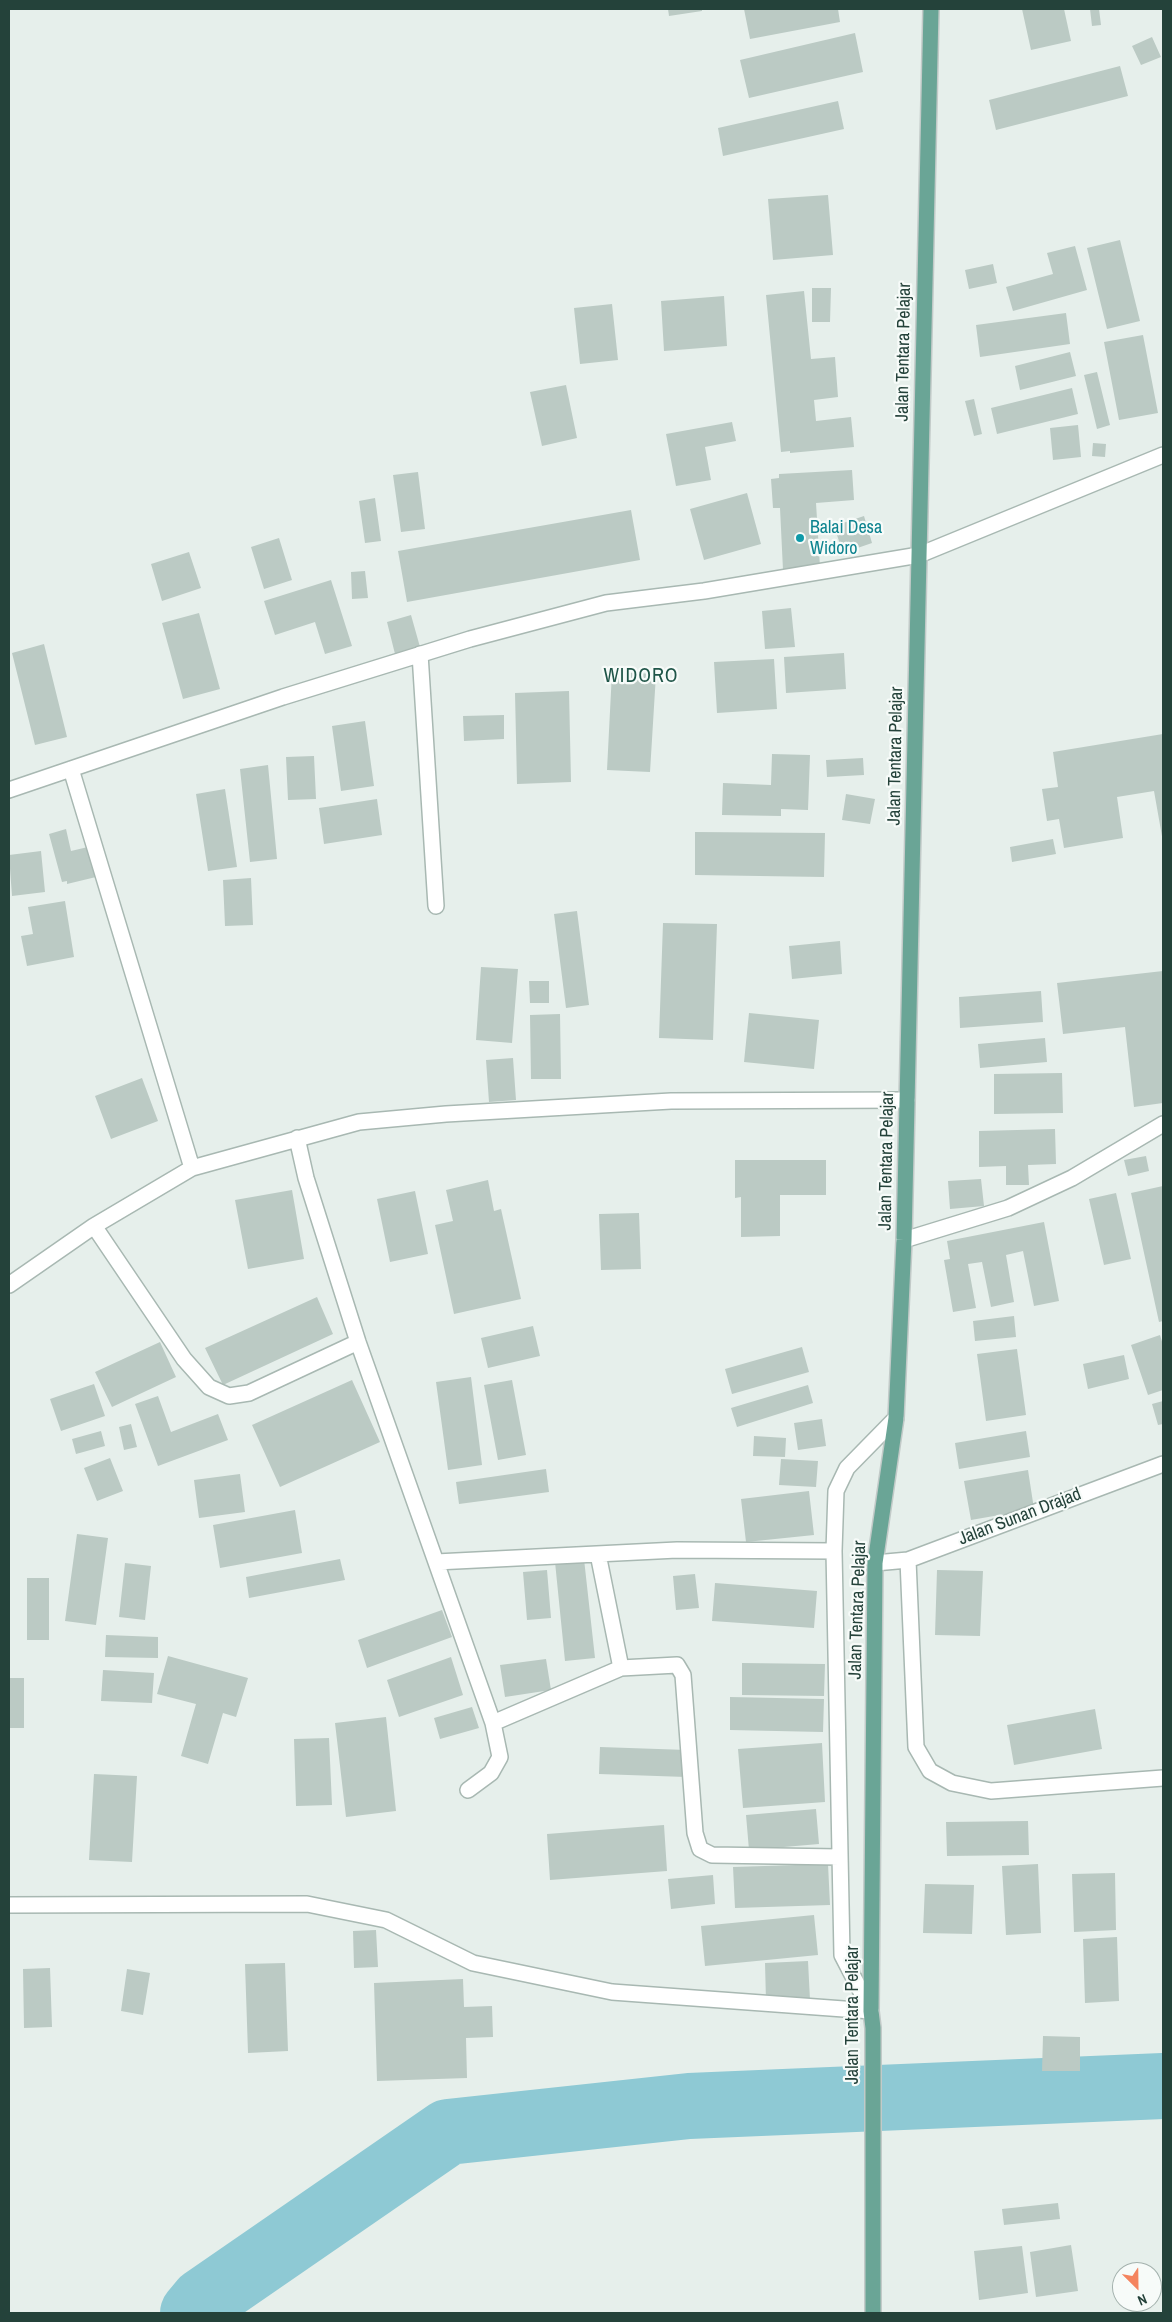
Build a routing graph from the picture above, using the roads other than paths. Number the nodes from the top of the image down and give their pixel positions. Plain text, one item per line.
1 (931, 9) edge
2 (1163, 455) edge
3 (919, 555) junction
4 (420, 654) junction
5 (71, 768) junction
6 (9, 790) edge
7 (436, 906) dead end
8 (907, 1100) junction
9 (1163, 1124) edge
10 (297, 1138) junction
11 (192, 1168) junction
12 (94, 1226) junction
13 (904, 1240) junction
14 (9, 1285) edge
15 (358, 1342) junction
16 (896, 1418) junction
17 (1163, 1464) edge
18 (834, 1552) junction
19 (598, 1554) junction
20 (908, 1560) junction
21 (436, 1562) junction
22 (875, 1563) junction
23 (621, 1668) junction
24 (492, 1723) junction
25 (1163, 1778) edge
26 (468, 1790) dead end
27 (839, 1857) junction
28 (9, 1905) edge
29 (871, 2011) junction
30 (873, 2313) edge

1 - 3 main road, Jalan Tentara Pelajar
2 - 3 street
3 - 4 street
3 - 8 main road, Jalan Tentara Pelajar
4 - 5 street
4 - 7 street
5 - 6 street
5 - 11 street
8 - 10 street
8 - 13 main road, Jalan Tentara Pelajar
9 - 13 street
10 - 11 street
10 - 15 street
11 - 12 street
12 - 14 street
12 - 15 street
13 - 16 main road, Jalan Tentara Pelajar
15 - 21 street
16 - 18 street
16 - 22 main road, Jalan Tentara Pelajar
17 - 20 street, Jalan Sunan Drajad
18 - 19 street
18 - 27 street
19 - 21 street
19 - 23 street
20 - 22 street, Jalan Sunan Drajad
20 - 25 street
21 - 24 street
22 - 29 main road, Jalan Tentara Pelajar
23 - 24 street
23 - 27 street
24 - 26 street
27 - 29 street
28 - 29 street
29 - 30 main road, Jalan Tentara Pelajar

